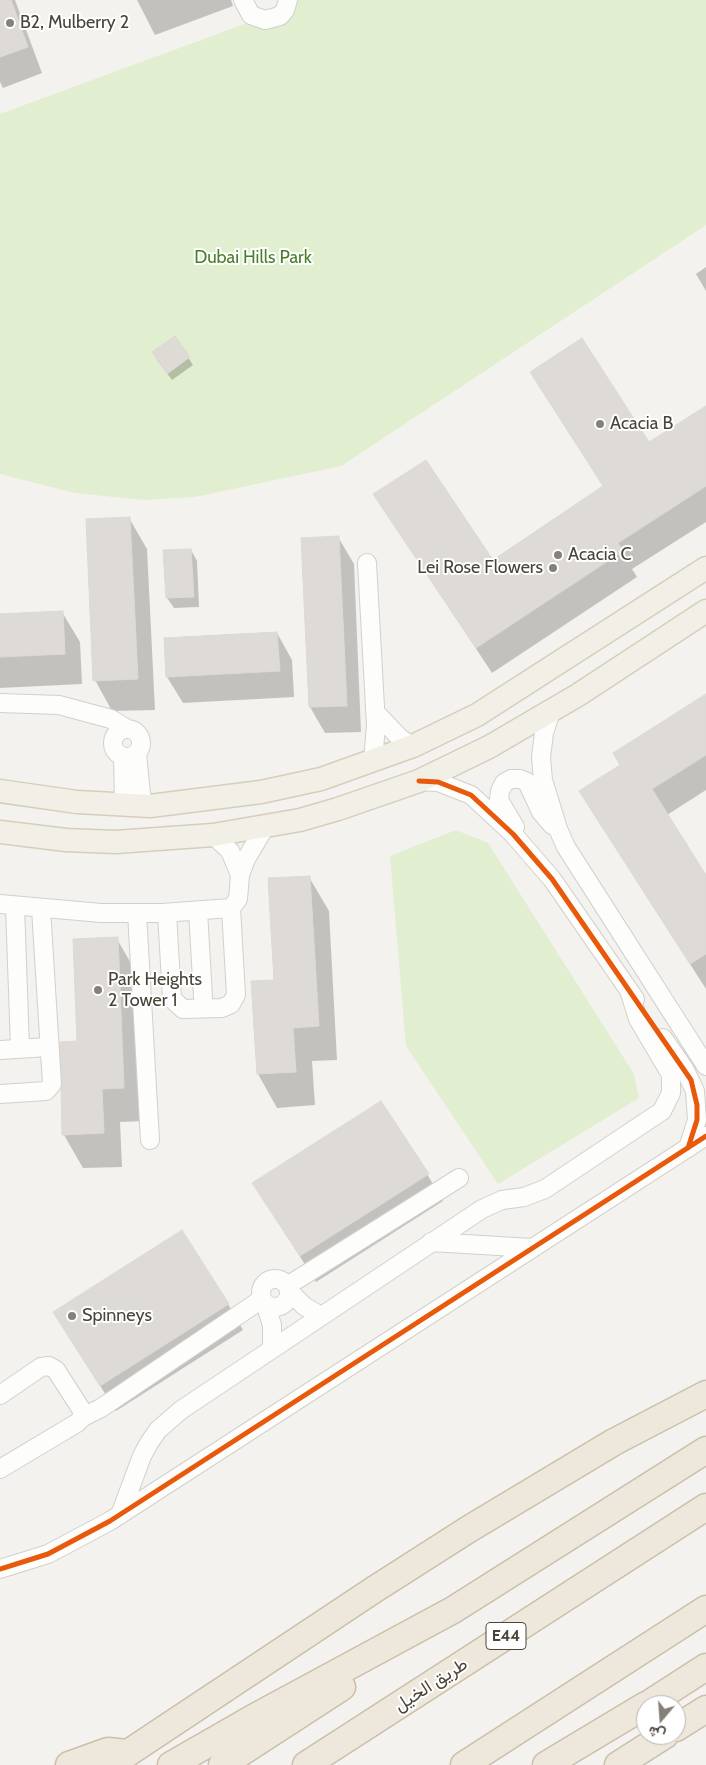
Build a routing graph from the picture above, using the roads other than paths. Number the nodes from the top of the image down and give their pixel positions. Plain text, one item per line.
1 (243, 0) edge
2 (288, 0) edge
3 (367, 563) dead end
4 (706, 568) edge
5 (706, 611) edge
6 (0, 703) edge
7 (551, 711) junction
8 (375, 712) junction
9 (120, 734) junction
10 (413, 746) junction
11 (130, 756) junction
12 (373, 761) junction
13 (419, 781) junction
14 (0, 791) edge
15 (124, 804) junction
16 (150, 806) junction
17 (265, 827) junction
18 (558, 830) junction
19 (0, 832) edge
20 (212, 835) junction
21 (528, 850) junction
22 (240, 875) junction
23 (7, 905) edge
24 (231, 908) junction
25 (41, 909) junction
26 (198, 911) junction
27 (137, 913) junction
28 (167, 913) junction
29 (8, 933) edge
30 (629, 990) junction
31 (203, 997) dead end
32 (685, 1036) junction
33 (48, 1047) junction
34 (20, 1048) junction
35 (0, 1050) edge
36 (706, 1051) edge
37 (706, 1066) edge
38 (0, 1094) edge
39 (706, 1136) edge
40 (150, 1140) dead end
41 (688, 1148) junction
42 (459, 1178) dead end
43 (431, 1242) junction
44 (532, 1248) junction
45 (288, 1289) junction
46 (264, 1301) junction
47 (322, 1316) junction
48 (272, 1347) junction
49 (706, 1394) edge
50 (0, 1395) edge
51 (83, 1416) junction
52 (706, 1450) edge
53 (0, 1469) edge
54 (706, 1506) edge
55 (120, 1515) junction
56 (0, 1569) edge
57 (706, 1609) edge
58 (444, 1614) junction
59 (706, 1667) edge
60 (662, 1695) edge
61 (706, 1709) edge
62 (636, 1711) edge
63 (686, 1722) edge
64 (649, 1745) edge
65 (119, 1759) edge
66 (70, 1765) edge
67 (171, 1765) edge
68 (222, 1765) edge
69 (306, 1765) edge
70 (464, 1765) edge
71 (546, 1765) edge
72 (618, 1765) edge

1 - 2 street
3 - 8 street
4 - 10 main road
5 - 7 main road
6 - 9 street
7 - 13 main road
7 - 18 street
8 - 10 street
8 - 12 street
9 - 11 street
9 - 11 street
10 - 12 main road
11 - 15 street
11 - 16 street
12 - 16 main road
13 - 17 main road
13 - 21 street
14 - 15 main road
15 - 16 main road
17 - 20 main road
17 - 22 street
18 - 21 street
18 - 32 street
19 - 20 main road
20 - 22 street
21 - 30 street
22 - 24 street
23 - 25 street
23 - 29 street
24 - 26 street
24 - 28 street
25 - 27 street
25 - 33 street
26 - 28 street
26 - 31 street
27 - 28 street
27 - 40 street
29 - 34 street
30 - 41 street
30 - 43 street
32 - 36 street
32 - 37 street
33 - 34 street
33 - 38 street
34 - 35 street
39 - 41 street
41 - 44 street
42 - 45 street
43 - 44 street
43 - 47 street
44 - 55 street
45 - 46 street
45 - 47 street
46 - 48 street
46 - 51 street
47 - 48 street
48 - 55 street
49 - 65 highway
50 - 51 street
51 - 53 street
52 - 58 highway
54 - 69 highway, طريق الخيل / E44
55 - 56 street
57 - 70 highway
58 - 67 highway
58 - 68 highway
59 - 60 highway
61 - 63 highway
62 - 71 highway
64 - 72 highway
65 - 66 highway

